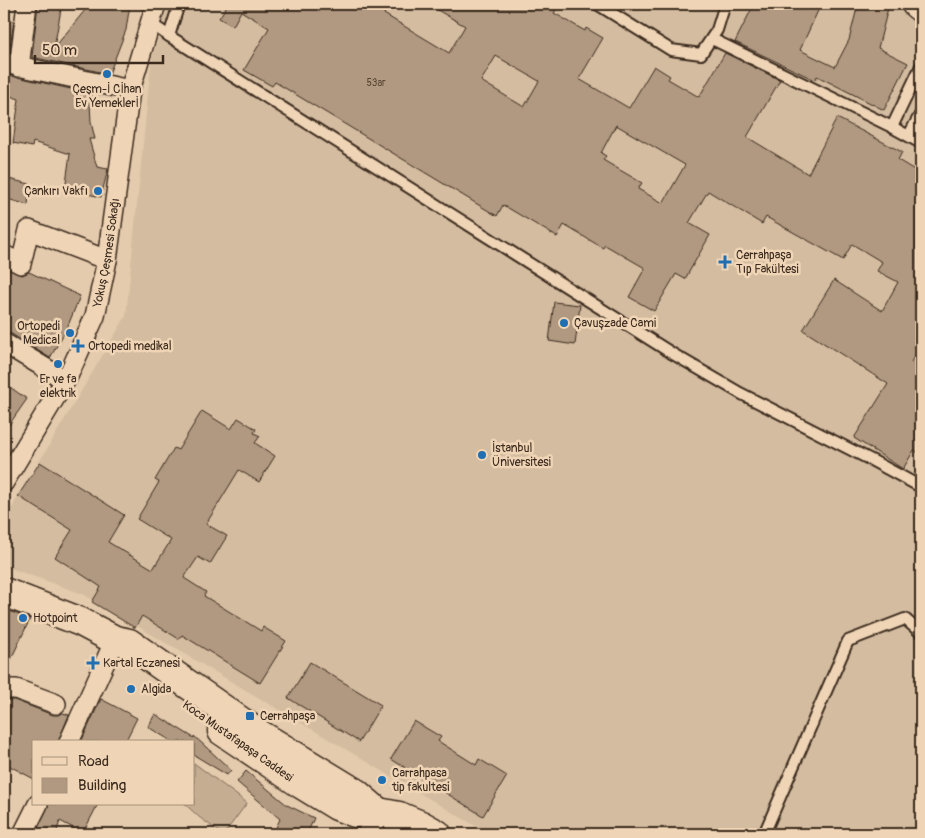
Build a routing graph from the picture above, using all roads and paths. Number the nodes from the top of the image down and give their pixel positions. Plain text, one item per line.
1 (27, 4) edge
2 (179, 4) edge
3 (597, 4) edge
4 (725, 4) edge
5 (916, 4) edge
6 (921, 8) edge
7 (150, 11) edge
8 (169, 36) junction
9 (712, 39) junction
10 (11, 65) edge
11 (921, 66) edge
12 (130, 90) junction
13 (921, 113) edge
14 (892, 127) junction
15 (909, 135) junction
16 (921, 143) edge
17 (4, 255) edge
18 (107, 260) junction
19 (4, 343) edge
20 (65, 380) junction
21 (4, 482) edge
22 (920, 484) edge
23 (4, 592) edge
24 (921, 633) edge
25 (115, 640) junction
26 (4, 689) edge
27 (56, 704) dead end
28 (70, 740) edge
29 (37, 806) edge
30 (372, 823) edge
31 (23, 834) edge
32 (437, 834) edge
33 (764, 834) edge

1 - 10 street
2 - 8 lane
3 - 9 lane
4 - 9 lane
5 - 6 street
7 - 8 lane
7 - 12 street, Yokuş Çeşmesi Sokağı
8 - 22 lane
9 - 14 lane
10 - 12 street
11 - 14 lane
12 - 18 street, Yokuş Çeşmesi Sokağı
13 - 15 lane
14 - 15 lane
15 - 16 lane
17 - 18 street
18 - 20 street, Yokuş Çeşmesi Sokağı
19 - 20 street
20 - 21 street, Yokuş Çeşmesi Sokağı
23 - 25 street, Koca Mustafapaşa Caddesi
24 - 33 lane
25 - 28 street
25 - 30 street, Koca Mustafapaşa Caddesi
26 - 27 street
29 - 31 street
30 - 32 street, Koca Mustafapaşa Caddesi

